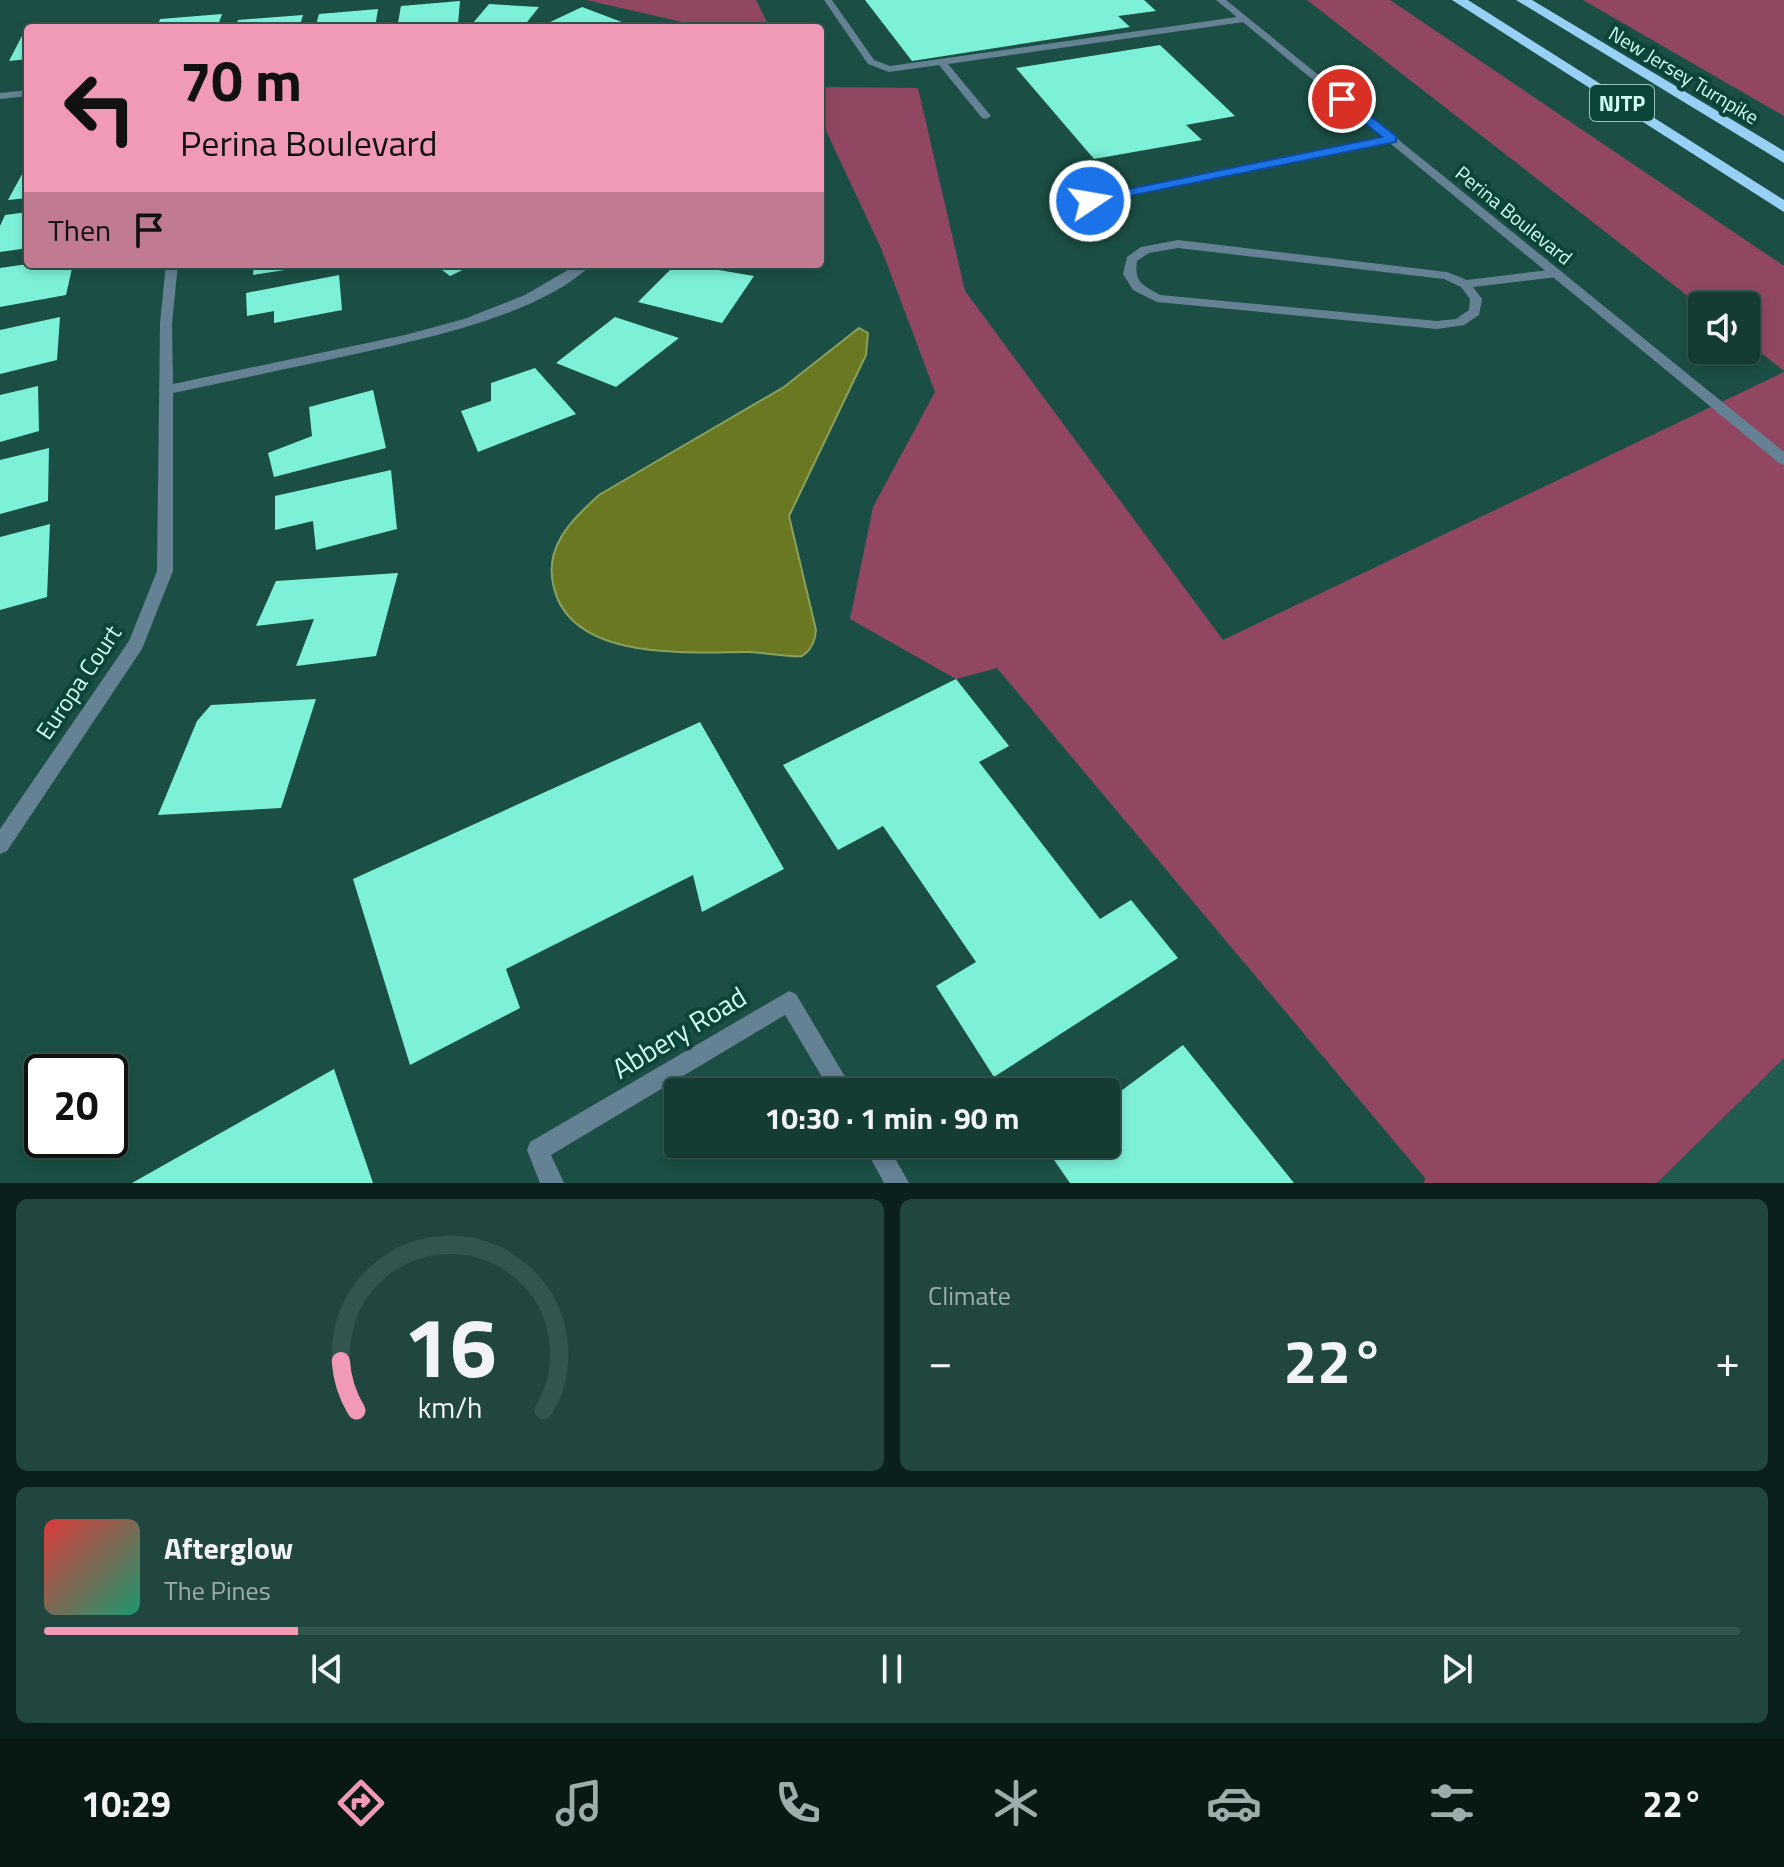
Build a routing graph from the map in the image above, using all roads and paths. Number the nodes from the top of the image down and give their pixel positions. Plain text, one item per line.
1 (828, 0) edge
2 (1220, 0) edge
3 (1459, 0) edge
4 (1523, 0) edge
5 (1244, 19) junction
6 (943, 64) junction
7 (24, 93) edge
8 (0, 96) edge
9 (986, 116) dead end
10 (1392, 139) junction
11 (1784, 158) edge
12 (1090, 201) dead end
13 (1784, 207) edge
14 (172, 268) edge
15 (580, 268) edge
16 (1557, 273) junction
17 (1465, 284) junction
18 (167, 390) junction
19 (1784, 460) edge
20 (0, 845) edge
21 (835, 1078) edge
22 (882, 1158) edge
23 (552, 1183) edge
24 (897, 1183) edge

1 - 6 street
2 - 5 street, Perina Boulevard
3 - 13 highway, NJTP
4 - 11 highway, New Jersey Turnpike / NJTP
5 - 6 street
5 - 10 street, Perina Boulevard
6 - 9 street
7 - 8 street
10 - 12 street
10 - 16 street, Perina Boulevard
14 - 18 street, Europa Court
15 - 18 street
16 - 17 street
16 - 19 street, Perina Boulevard
17 - 17 street
18 - 20 street, Europa Court
21 - 23 street, Abbery Road
22 - 24 street

